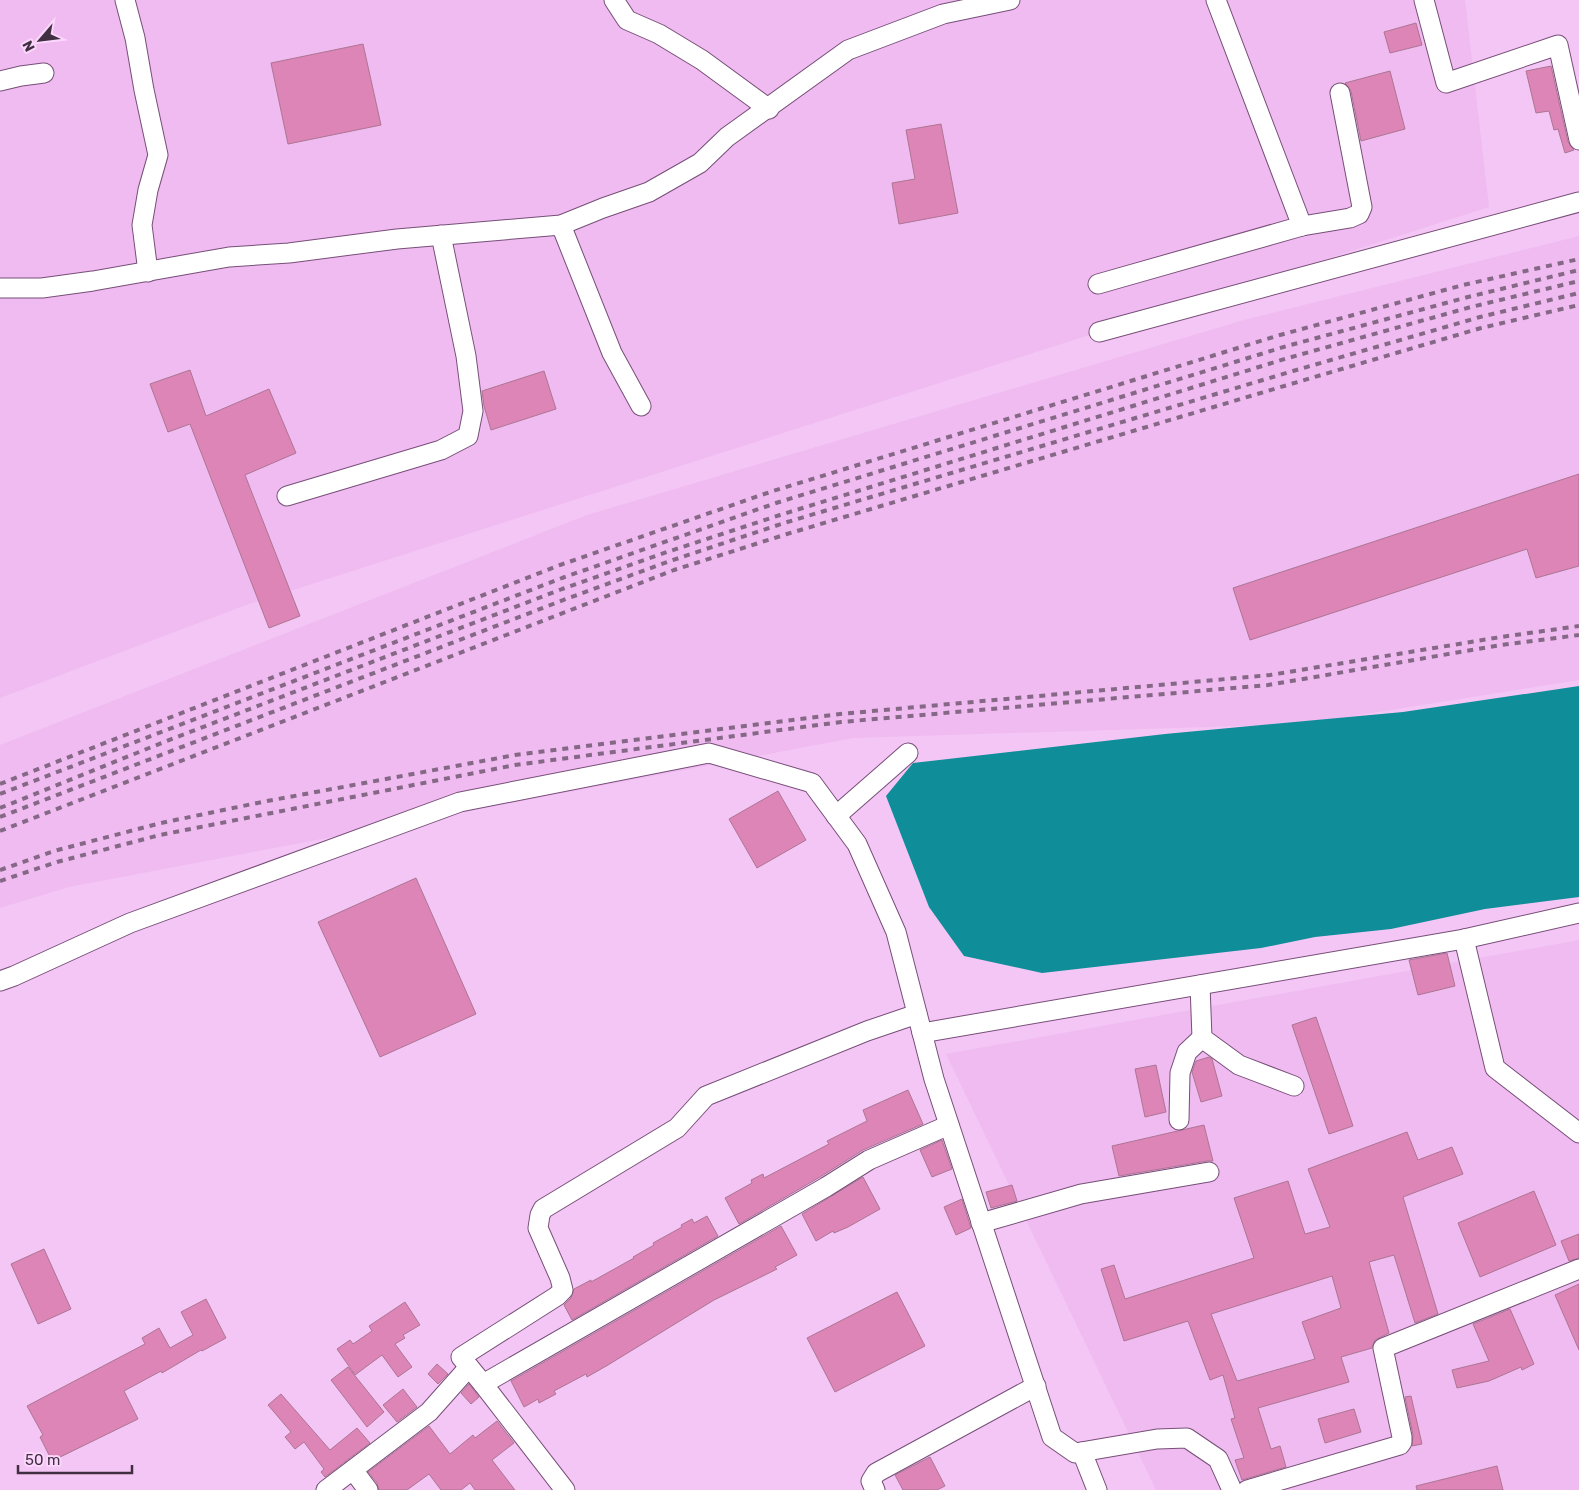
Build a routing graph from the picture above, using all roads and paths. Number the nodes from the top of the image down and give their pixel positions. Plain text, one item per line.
1 (125, 0) edge
2 (614, 0) edge
3 (1010, 0) edge
4 (1216, 0) edge
5 (1424, 0) edge
6 (44, 73) dead end
7 (0, 81) edge
8 (1340, 93) dead end
9 (769, 108) junction
10 (1579, 140) edge
11 (1579, 202) edge
12 (561, 226) junction
13 (1302, 226) junction
14 (442, 235) junction
15 (148, 272) junction
16 (1098, 284) dead end
17 (0, 288) edge
18 (1099, 332) dead end
19 (641, 406) dead end
20 (287, 496) dead end
21 (908, 753) dead end
22 (836, 816) junction
23 (1579, 913) edge
24 (1464, 939) junction
25 (0, 981) edge
26 (1200, 985) junction
27 (917, 1014) junction
28 (922, 1033) junction
29 (1202, 1038) junction
30 (1294, 1086) dead end
31 (1179, 1120) dead end
32 (949, 1125) junction
33 (1579, 1133) edge
34 (1209, 1172) dead end
35 (981, 1223) junction
36 (1579, 1269) edge
37 (469, 1367) junction
38 (483, 1384) junction
39 (1036, 1386) junction
40 (1082, 1452) junction
41 (353, 1470) junction
42 (326, 1490) edge
43 (368, 1490) edge
44 (564, 1490) edge
45 (875, 1490) edge
46 (1097, 1490) edge
47 (1232, 1490) edge
48 (1246, 1490) edge

1 - 15 street
2 - 9 street
3 - 9 street
4 - 13 street
5 - 10 street
6 - 7 street
8 - 13 street
9 - 12 street
11 - 18 street
12 - 14 street
12 - 19 street
13 - 16 street
14 - 15 street
14 - 20 street
15 - 17 street
21 - 22 street
22 - 25 street
22 - 27 street
23 - 24 street
24 - 26 street
24 - 33 street
26 - 28 street
26 - 29 street
27 - 28 street
27 - 37 street
28 - 32 street
29 - 30 street
29 - 31 street
32 - 35 street
32 - 38 street
34 - 35 street
35 - 39 street
36 - 48 street
37 - 38 street
37 - 41 street
38 - 44 street
39 - 40 street
39 - 45 street
40 - 46 street
40 - 47 street
41 - 42 street
41 - 43 street

